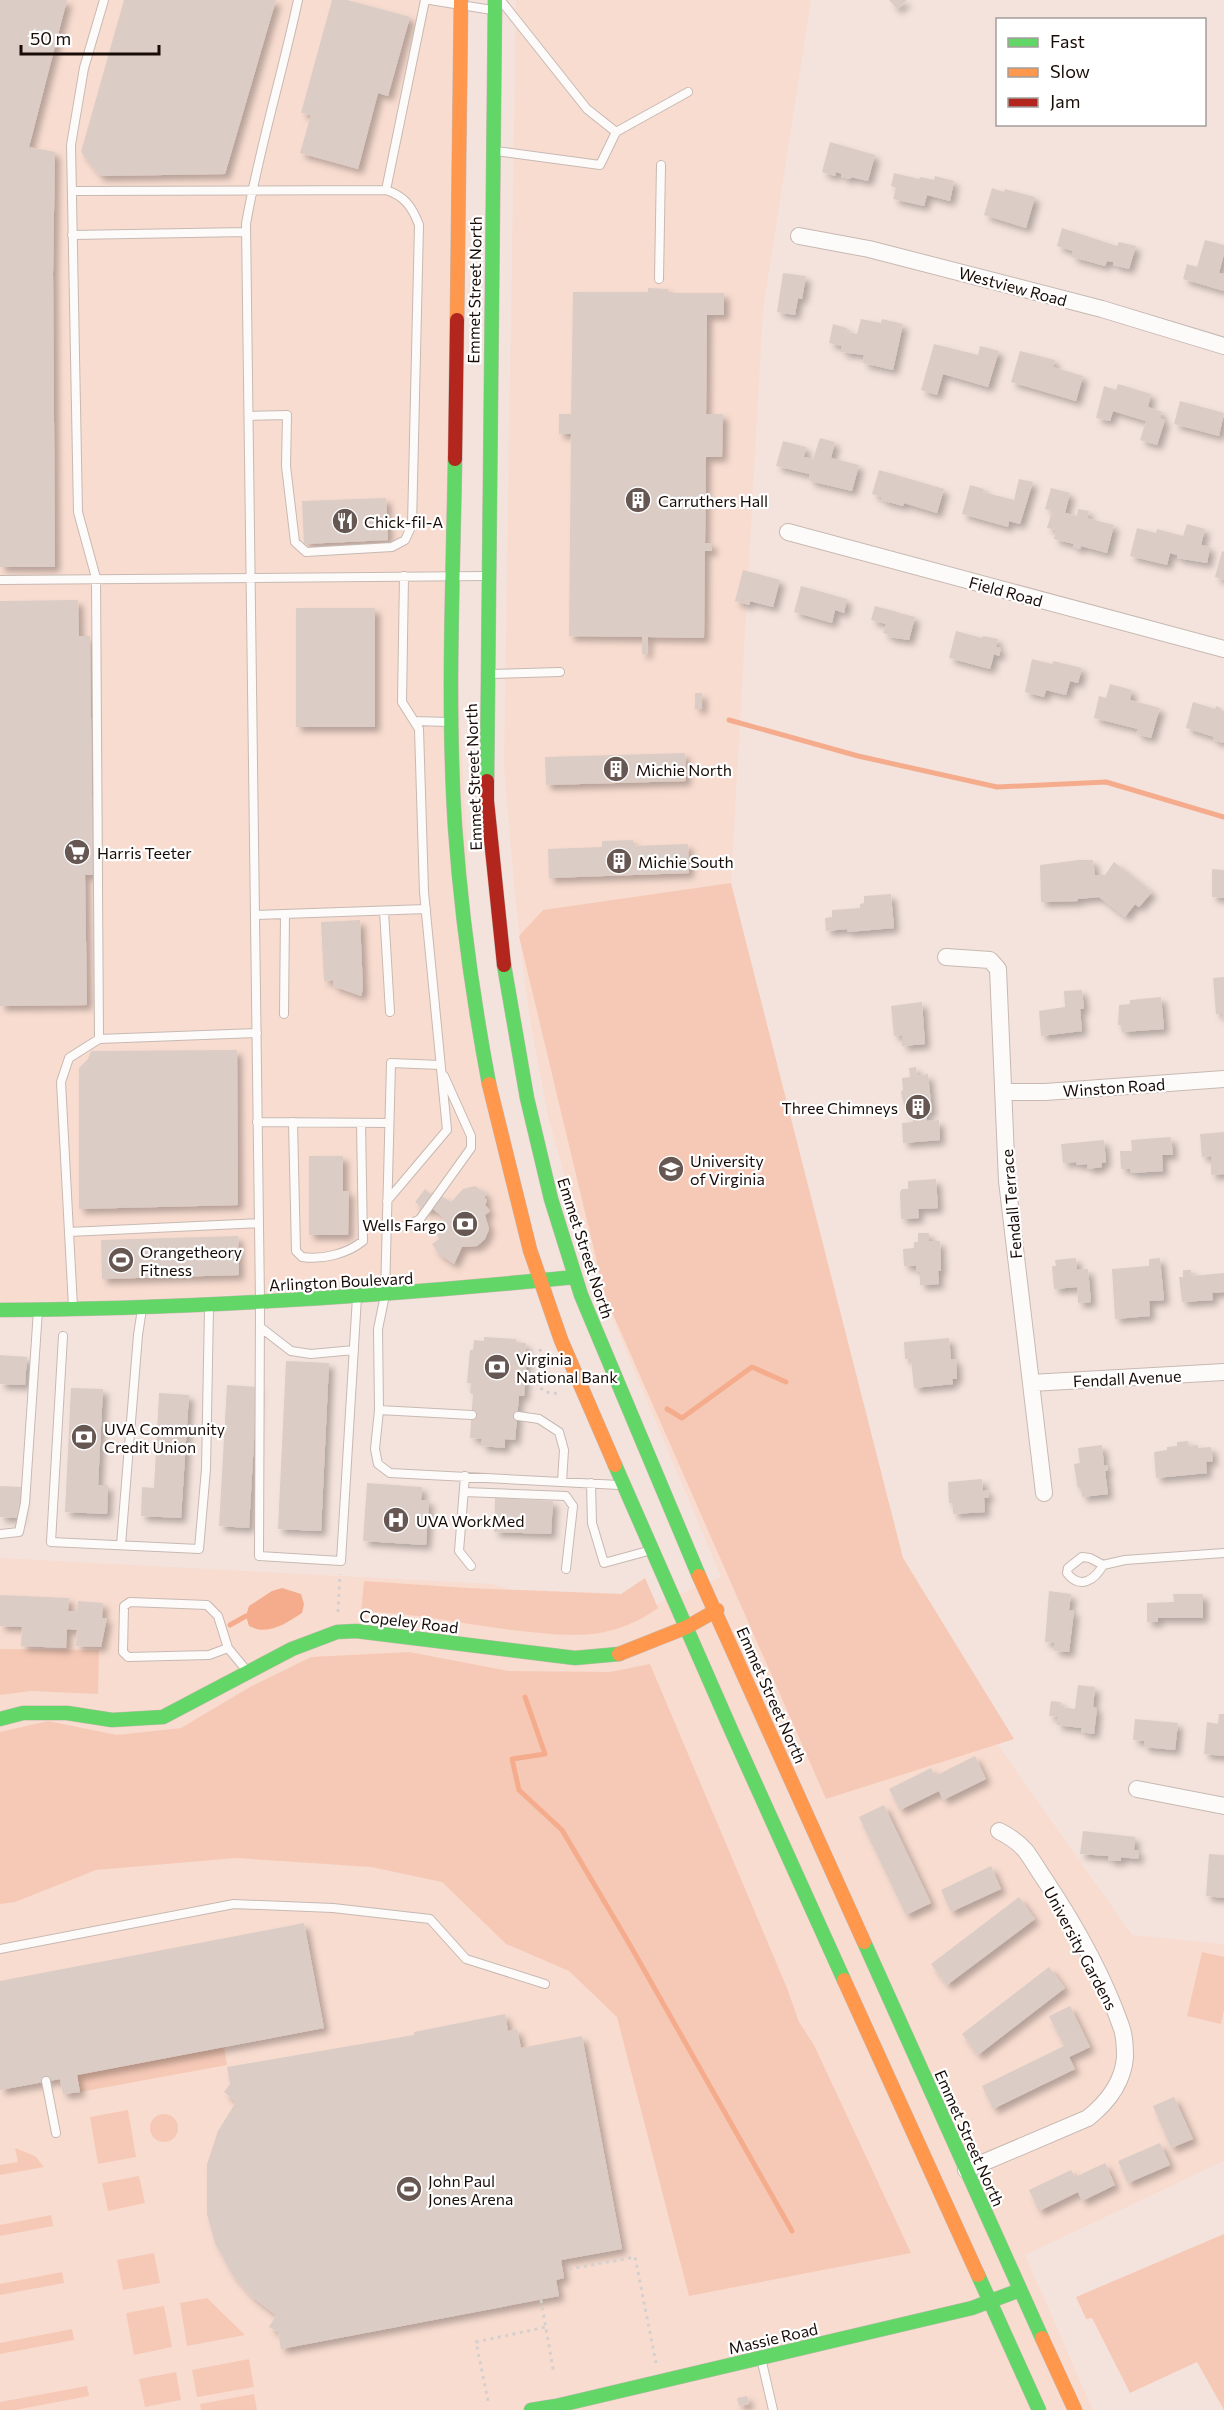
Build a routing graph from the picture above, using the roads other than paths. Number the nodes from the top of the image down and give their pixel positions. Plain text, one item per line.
1 (104, 0) edge
2 (298, 0) edge
3 (428, 0) edge
4 (461, 3) edge
5 (496, 4) edge
6 (687, 92) dead end
7 (616, 132) junction
8 (493, 151) junction
9 (661, 165) dead end
10 (386, 190) junction
11 (72, 191) junction
12 (252, 191) junction
13 (246, 232) junction
14 (72, 235) junction
15 (799, 236) dead end
16 (659, 279) dead end
17 (1224, 346) edge
18 (249, 416) junction
19 (788, 532) dead end
20 (404, 576) junction
21 (453, 576) junction
22 (488, 576) junction
23 (251, 577) junction
24 (96, 578) junction
25 (0, 580) edge
26 (1224, 650) edge
27 (560, 672) dead end
28 (487, 674) junction
29 (414, 721) junction
30 (452, 722) junction
31 (426, 909) junction
32 (384, 911) junction
33 (285, 914) junction
34 (256, 915) junction
35 (946, 957) dead end
36 (390, 1012) dead end
37 (284, 1014) dead end
38 (257, 1033) junction
39 (99, 1040) junction
40 (440, 1065) junction
41 (1224, 1079) edge
42 (1004, 1092) junction
43 (257, 1122) junction
44 (293, 1122) junction
45 (361, 1123) junction
46 (390, 1123) junction
47 (387, 1202) junction
48 (259, 1223) junction
49 (387, 1227) junction
50 (69, 1232) junction
51 (575, 1277) junction
52 (540, 1281) junction
53 (385, 1295) junction
54 (357, 1297) junction
55 (260, 1302) junction
56 (209, 1304) junction
57 (142, 1307) junction
58 (0, 1310) edge
59 (38, 1310) junction
60 (73, 1311) junction
61 (260, 1327) junction
62 (63, 1336) dead end
63 (354, 1350) junction
64 (1224, 1372) edge
65 (1031, 1383) junction
66 (379, 1410) junction
67 (472, 1414) dead end
68 (518, 1416) dead end
69 (465, 1476) junction
70 (562, 1482) junction
71 (591, 1483) junction
72 (622, 1485) junction
73 (464, 1492) junction
74 (1044, 1493) dead end
75 (0, 1534) edge
76 (121, 1545) junction
77 (652, 1550) junction
78 (1224, 1553) edge
79 (1103, 1565) dead end
80 (471, 1566) dead end
81 (566, 1569) dead end
82 (717, 1610) junction
83 (687, 1627) junction
84 (228, 1648) junction
85 (248, 1671) junction
86 (0, 1719) edge
87 (1137, 1789) dead end
88 (1224, 1806) edge
89 (999, 1831) dead end
90 (0, 1949) edge
91 (545, 1984) dead end
92 (46, 2081) dead end
93 (56, 2133) dead end
94 (966, 2170) junction
95 (1020, 2290) junction
96 (989, 2303) junction
97 (761, 2357) junction
98 (531, 2410) edge
99 (773, 2410) edge
100 (1040, 2410) edge
101 (1075, 2410) edge

1 - 11 lane
2 - 12 lane
3 - 4 lane
3 - 10 lane
4 - 5 lane
4 - 21 main road, Emmet Street North
5 - 7 lane
5 - 8 main road, Emmet Street North
6 - 7 lane
7 - 8 lane
8 - 22 main road, Emmet Street North
9 - 16 lane
10 - 12 lane
10 - 18 lane
11 - 12 lane
11 - 14 lane
12 - 13 lane
13 - 14 lane
13 - 18 lane
14 - 24 lane
15 - 17 street, Westview Road
18 - 23 lane
19 - 26 street, Field Road
20 - 21 lane
20 - 23 lane
20 - 29 lane
21 - 22 lane
21 - 30 main road, Emmet Street North
22 - 28 main road, Emmet Street North
23 - 24 lane
23 - 34 lane
24 - 25 lane
24 - 39 lane
27 - 28 lane
28 - 51 main road, Emmet Street North
29 - 30 lane
29 - 31 lane
30 - 52 main road, Emmet Street North
31 - 32 lane
31 - 40 lane
32 - 33 lane
32 - 36 lane
33 - 34 lane
33 - 37 lane
34 - 38 lane
35 - 42 street, Fendall Terrace
38 - 39 lane
38 - 43 lane
39 - 50 lane
40 - 46 lane
40 - 47 lane
40 - 49 lane
41 - 42 street, Winston Road
42 - 65 street, Fendall Terrace
43 - 44 lane
43 - 48 lane
44 - 45 lane
44 - 45 lane
45 - 46 lane
46 - 47 lane
47 - 49 lane
48 - 50 lane
48 - 55 lane
49 - 53 lane
50 - 60 lane
51 - 52 main road, Arlington Boulevard
51 - 82 main road, Emmet Street North
52 - 53 main road, Arlington Boulevard
52 - 72 main road, Emmet Street North
53 - 54 main road, Arlington Boulevard
53 - 66 lane
54 - 55 main road, Arlington Boulevard
54 - 63 lane
55 - 56 main road, Arlington Boulevard
55 - 61 lane
56 - 57 main road, Arlington Boulevard
56 - 76 lane
57 - 60 main road, Arlington Boulevard
57 - 76 lane
58 - 59 main road, Arlington Boulevard
59 - 60 main road, Arlington Boulevard
59 - 75 lane
61 - 63 lane
61 - 63 lane
62 - 76 lane
64 - 65 street, Fendall Avenue
65 - 74 street, Fendall Terrace
66 - 67 lane
66 - 69 lane
68 - 70 lane
69 - 70 lane
69 - 73 lane
70 - 71 lane
71 - 72 lane
71 - 77 lane
72 - 77 main road, Emmet Street North
73 - 80 lane
73 - 81 lane
77 - 83 main road, Emmet Street North
78 - 79 lane
82 - 83 main road, Copeley Road
82 - 94 main road, Emmet Street North
83 - 85 main road, Copeley Road
83 - 96 main road, Emmet Street North
84 - 84 lane
84 - 85 lane
85 - 86 main road, Copeley Road
87 - 88 street
89 - 94 street, University Gardens
90 - 91 lane
92 - 93 lane
94 - 95 main road, Emmet Street North
95 - 96 main road, Massie Road
95 - 101 main road, Emmet Street North
96 - 97 main road, Massie Road
96 - 100 main road, Emmet Street North
97 - 98 main road, Massie Road
97 - 99 lane

